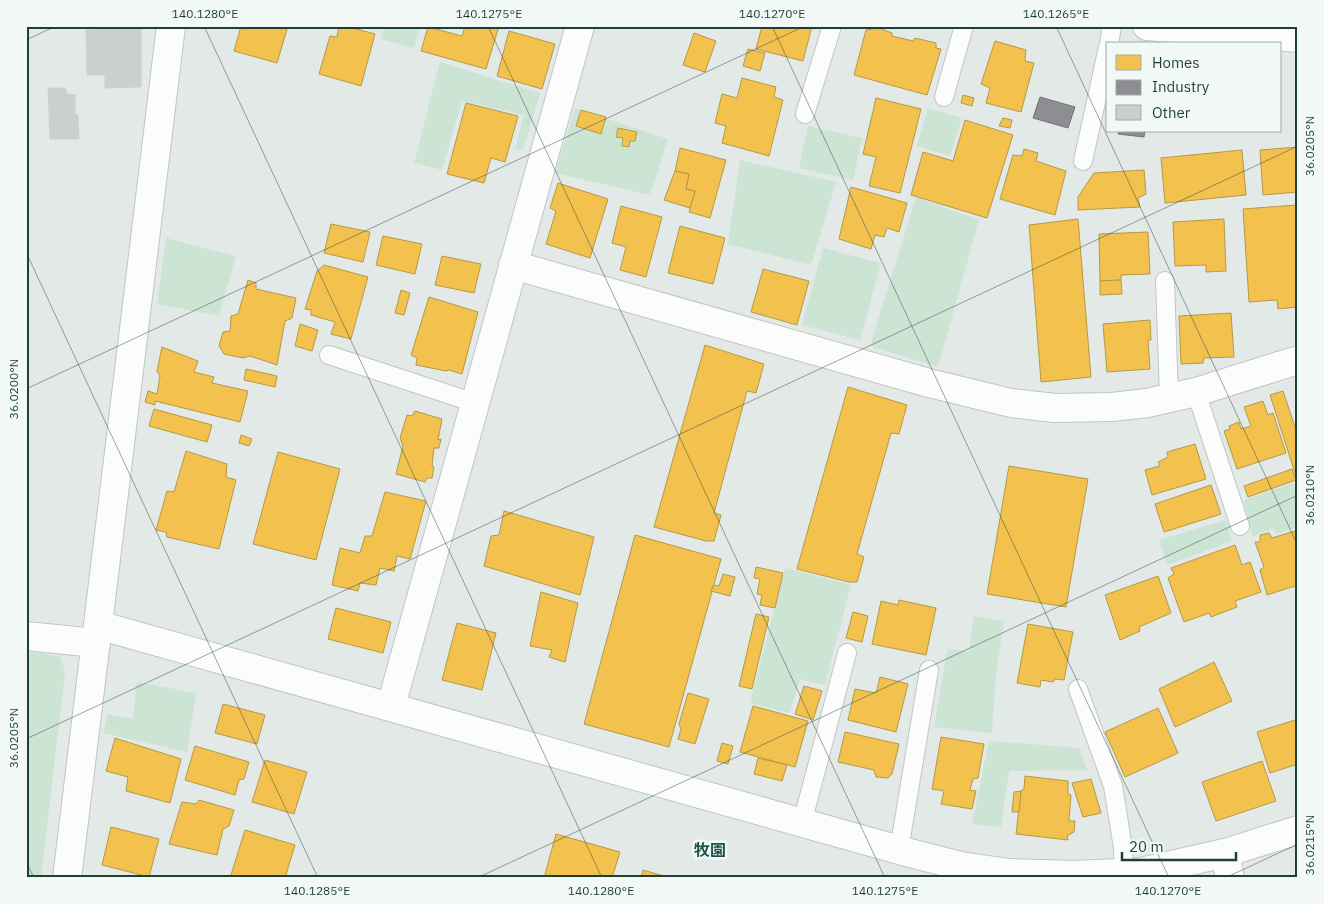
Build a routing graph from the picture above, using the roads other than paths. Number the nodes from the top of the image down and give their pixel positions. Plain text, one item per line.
1 (170, 26) edge
2 (580, 26) edge
3 (832, 26) edge
4 (964, 26) edge
5 (1112, 26) edge
6 (1147, 26) edge
7 (1298, 38) edge
8 (1109, 42) edge
9 (1106, 55) edge
10 (944, 97) dead end
11 (805, 114) dead end
12 (1083, 161) dead end
13 (514, 266) junction
14 (1165, 281) dead end
15 (329, 355) dead end
16 (1298, 360) edge
17 (1196, 392) junction
18 (1170, 398) junction
19 (475, 403) junction
20 (1240, 526) dead end
21 (97, 634) junction
22 (26, 636) edge
23 (848, 653) dead end
24 (929, 670) dead end
25 (1078, 689) dead end
26 (391, 706) junction
27 (802, 822) junction
28 (1298, 830) edge
29 (899, 850) junction
30 (1228, 866) edge
31 (1124, 873) junction
32 (68, 878) edge

1 - 21 street
2 - 13 street
3 - 11 lane
4 - 10 lane
5 - 8 lane
6 - 7 street
9 - 12 lane
13 - 18 street
13 - 19 street
14 - 18 lane
15 - 19 lane
16 - 17 street
17 - 18 street
17 - 20 lane
19 - 26 street
21 - 22 street
21 - 26 street
21 - 32 street
23 - 27 lane
24 - 29 lane
25 - 31 lane
26 - 27 street
27 - 29 street
28 - 30 street
29 - 31 street
30 - 31 street

